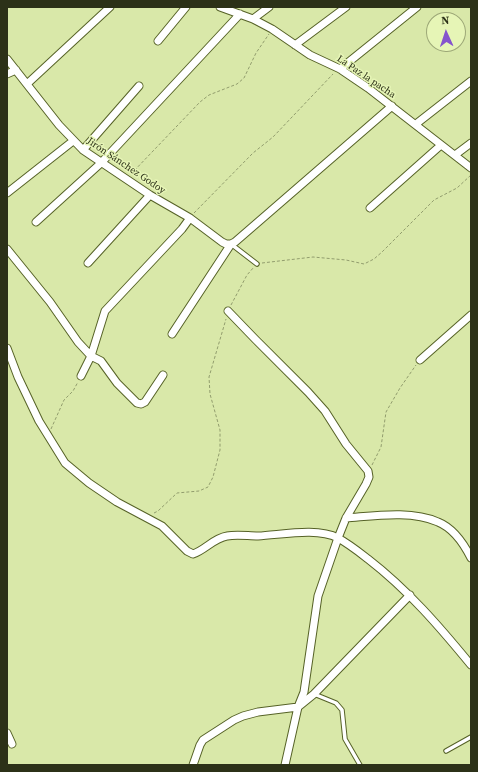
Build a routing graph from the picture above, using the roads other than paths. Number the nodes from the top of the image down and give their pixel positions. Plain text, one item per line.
1 (110, 7) edge
2 (186, 7) edge
3 (220, 7) edge
4 (269, 7) edge
5 (346, 7) edge
6 (417, 7) edge
7 (240, 14) junction
8 (253, 19) junction
9 (158, 41) dead end
10 (295, 45) junction
11 (7, 59) edge
12 (340, 69) junction
13 (16, 70) junction
14 (7, 74) edge
15 (471, 81) edge
16 (27, 84) junction
17 (139, 86) dead end
18 (392, 106) junction
19 (416, 124) junction
20 (73, 141) junction
21 (471, 143) edge
22 (441, 145) junction
23 (82, 150) junction
24 (455, 155) junction
25 (101, 163) junction
26 (471, 168) edge
27 (7, 193) edge
28 (150, 195) junction
29 (370, 208) dead end
30 (190, 218) junction
31 (36, 222) dead end
32 (231, 244) junction
33 (7, 249) edge
34 (88, 263) dead end
35 (257, 264) road end
36 (228, 311) road end
37 (471, 315) edge
38 (172, 334) dead end
39 (7, 348) edge
40 (91, 356) junction
41 (420, 360) road end
42 (163, 375) dead end
43 (81, 376) road end
44 (346, 518) junction
45 (338, 538) junction
46 (471, 558) edge
47 (410, 595) junction
48 (471, 666) edge
49 (314, 694) junction
50 (298, 707) junction
51 (7, 733) edge
52 (471, 737) edge
53 (12, 744) dead end
54 (446, 750) dead end
55 (193, 765) edge
56 (285, 765) edge
57 (360, 765) edge

1 - 16 street
2 - 9 street
3 - 7 street, La Paz la pacha
4 - 8 street
5 - 10 street
6 - 12 street
7 - 8 street, La Paz la pacha
7 - 25 street
8 - 10 street, La Paz la pacha
10 - 12 street, La Paz la pacha
11 - 13 street, Jirón Sánchez Godoy
12 - 18 street, La Paz la pacha
13 - 14 street
13 - 16 street, Jirón Sánchez Godoy
15 - 19 street
16 - 20 street, Jirón Sánchez Godoy
17 - 23 street
18 - 19 street, La Paz la pacha
18 - 32 street
19 - 22 street, La Paz la pacha
20 - 23 street, Jirón Sánchez Godoy
20 - 27 street
21 - 24 street
22 - 24 street, La Paz la pacha
22 - 29 street
23 - 25 street, Jirón Sánchez Godoy
24 - 26 street, La Paz la pacha
25 - 28 street, Jirón Sánchez Godoy
25 - 31 street
28 - 30 street, Jirón Sánchez Godoy
28 - 34 street
30 - 32 street, Jirón Sánchez Godoy
30 - 40 street
32 - 35 lane, Jirón Sánchez Godoy
32 - 38 street
33 - 40 street
36 - 44 street
37 - 41 street
39 - 45 street
40 - 42 street
40 - 43 street
44 - 45 street
44 - 46 street
45 - 47 street
45 - 50 street
47 - 48 street
47 - 49 street
49 - 50 street
49 - 57 lane
50 - 55 street
50 - 56 street
51 - 53 street
52 - 54 lane

